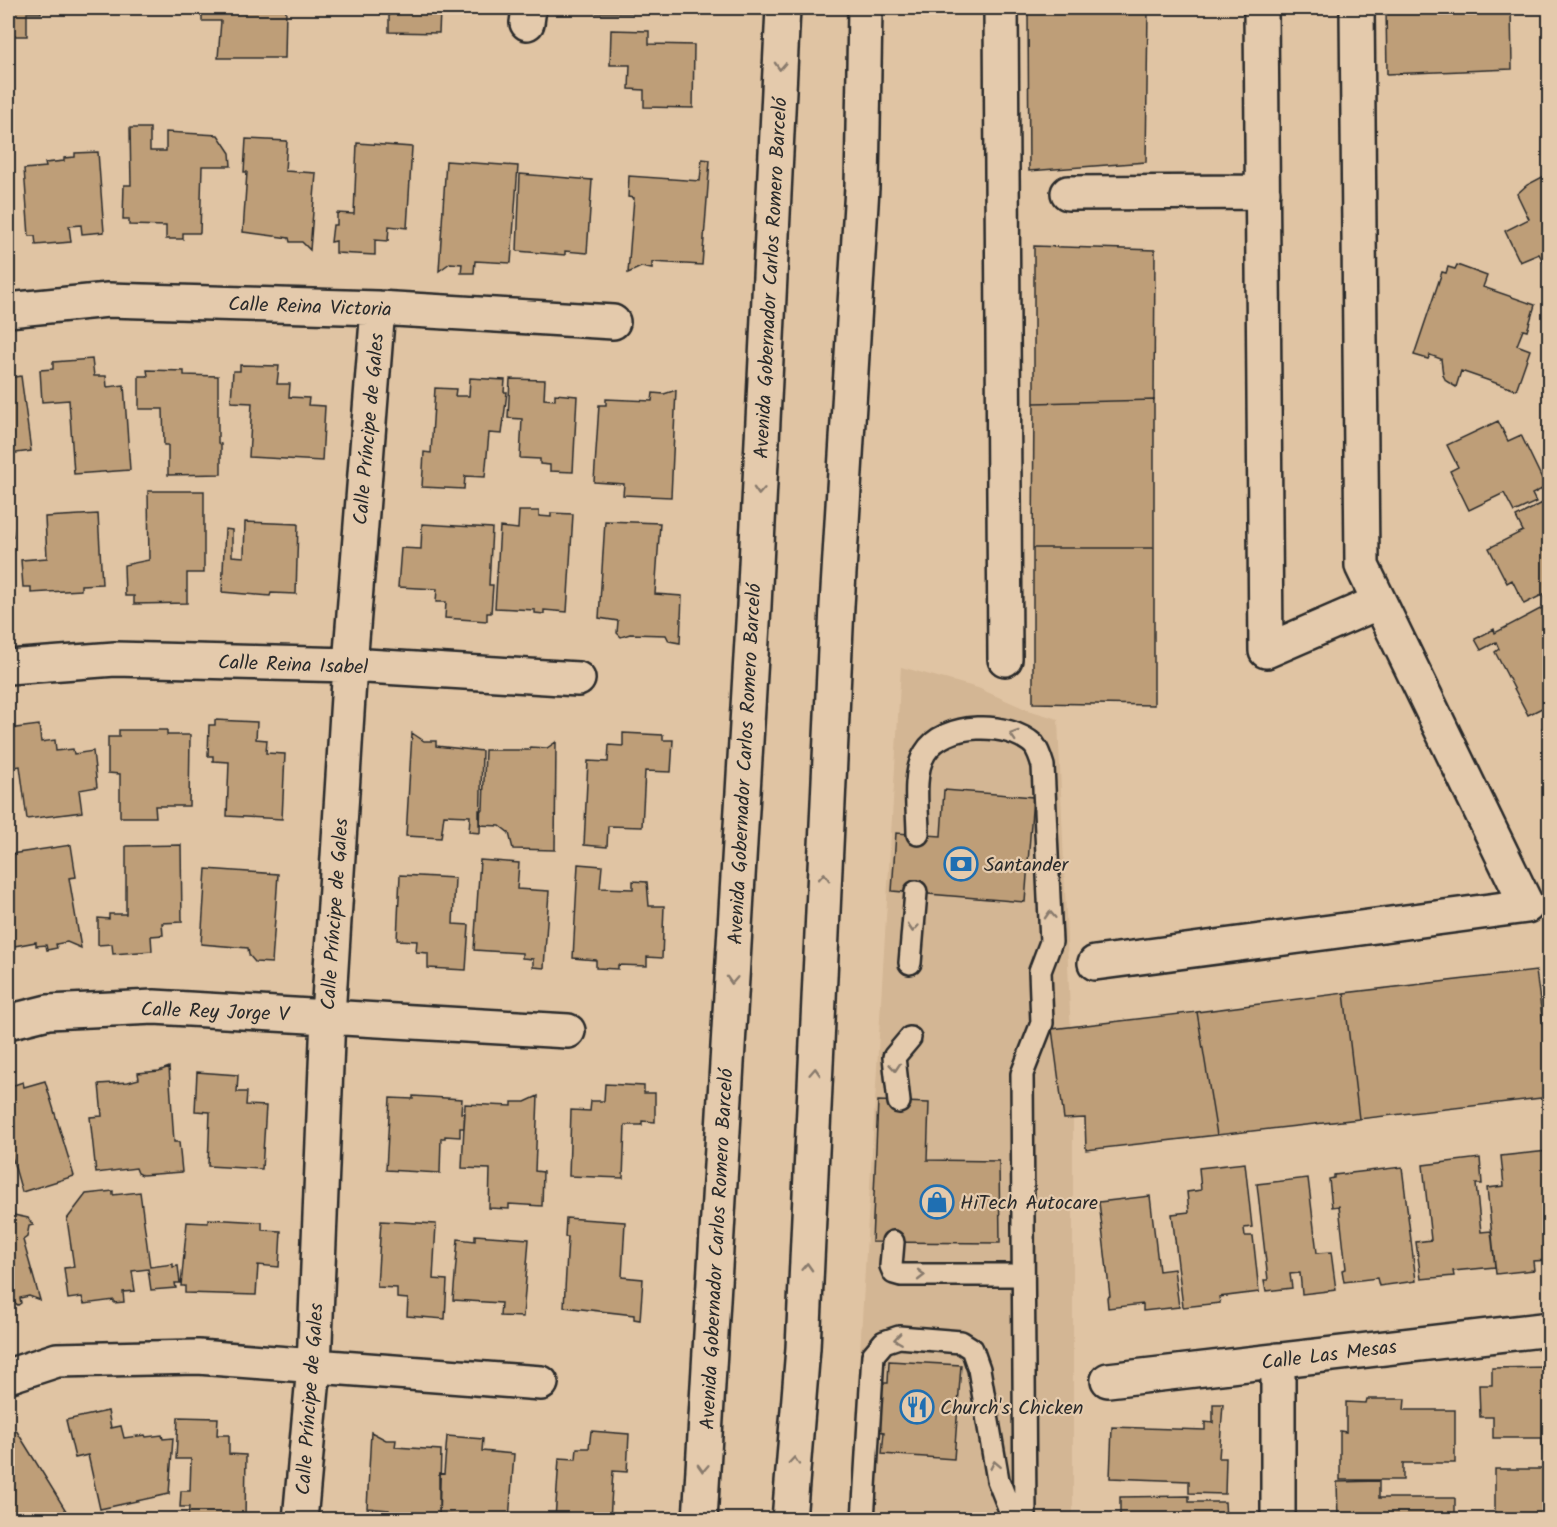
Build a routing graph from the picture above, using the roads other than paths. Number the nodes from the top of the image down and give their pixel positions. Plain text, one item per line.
1 (783, 8) edge
2 (865, 8) edge
3 (1001, 8) edge
4 (1261, 8) edge
5 (1357, 8) edge
6 (1263, 192) junction
7 (1068, 193) dead end
8 (378, 308) junction
9 (8, 310) edge
10 (613, 322) dead end
11 (1379, 602) junction
12 (1005, 659) dead end
13 (350, 665) junction
14 (8, 667) edge
15 (578, 679) dead end
16 (918, 834) dead end
17 (916, 892) dead end
18 (1538, 910) edge
19 (910, 963) dead end
20 (1095, 963) dead end
21 (328, 1016) junction
22 (8, 1022) edge
23 (568, 1031) dead end
24 (910, 1038) dead end
25 (899, 1102) dead end
26 (893, 1242) dead end
27 (1023, 1275) junction
28 (1550, 1329) edge
29 (1278, 1360) junction
30 (314, 1366) junction
31 (8, 1376) edge
32 (1108, 1380) dead end
33 (541, 1383) dead end
34 (300, 1520) edge
35 (700, 1520) edge
36 (789, 1520) edge
37 (863, 1520) edge
38 (1014, 1520) edge
39 (1025, 1520) edge
40 (1278, 1520) edge

1 -> 35 street, Avenida Gobernador Carlos Romero Barceló
36 -> 2 street
3 - 12 street
4 - 6 street
5 - 11 street
6 - 7 street
6 - 11 street
8 - 9 street, Calle Reina Victoria
8 - 10 street, Calle Reina Victoria
8 - 13 street, Calle Príncipe de Gales
11 - 18 street
13 - 14 street, Calle Reina Isabel
13 - 15 street, Calle Reina Isabel
13 - 21 street, Calle Príncipe de Gales
27 -> 16 lane
17 -> 19 lane
18 - 20 street
21 - 22 street, Calle Rey Jorge V
21 - 23 street, Calle Rey Jorge V
21 - 30 street, Calle Príncipe de Gales
24 -> 25 lane
26 -> 27 lane
27 - 39 lane
28 - 29 street, Calle Las Mesas
29 - 32 street, Calle Las Mesas
29 - 40 street
30 - 31 street
30 - 33 street
30 - 34 street, Calle Príncipe de Gales
38 -> 37 lane

